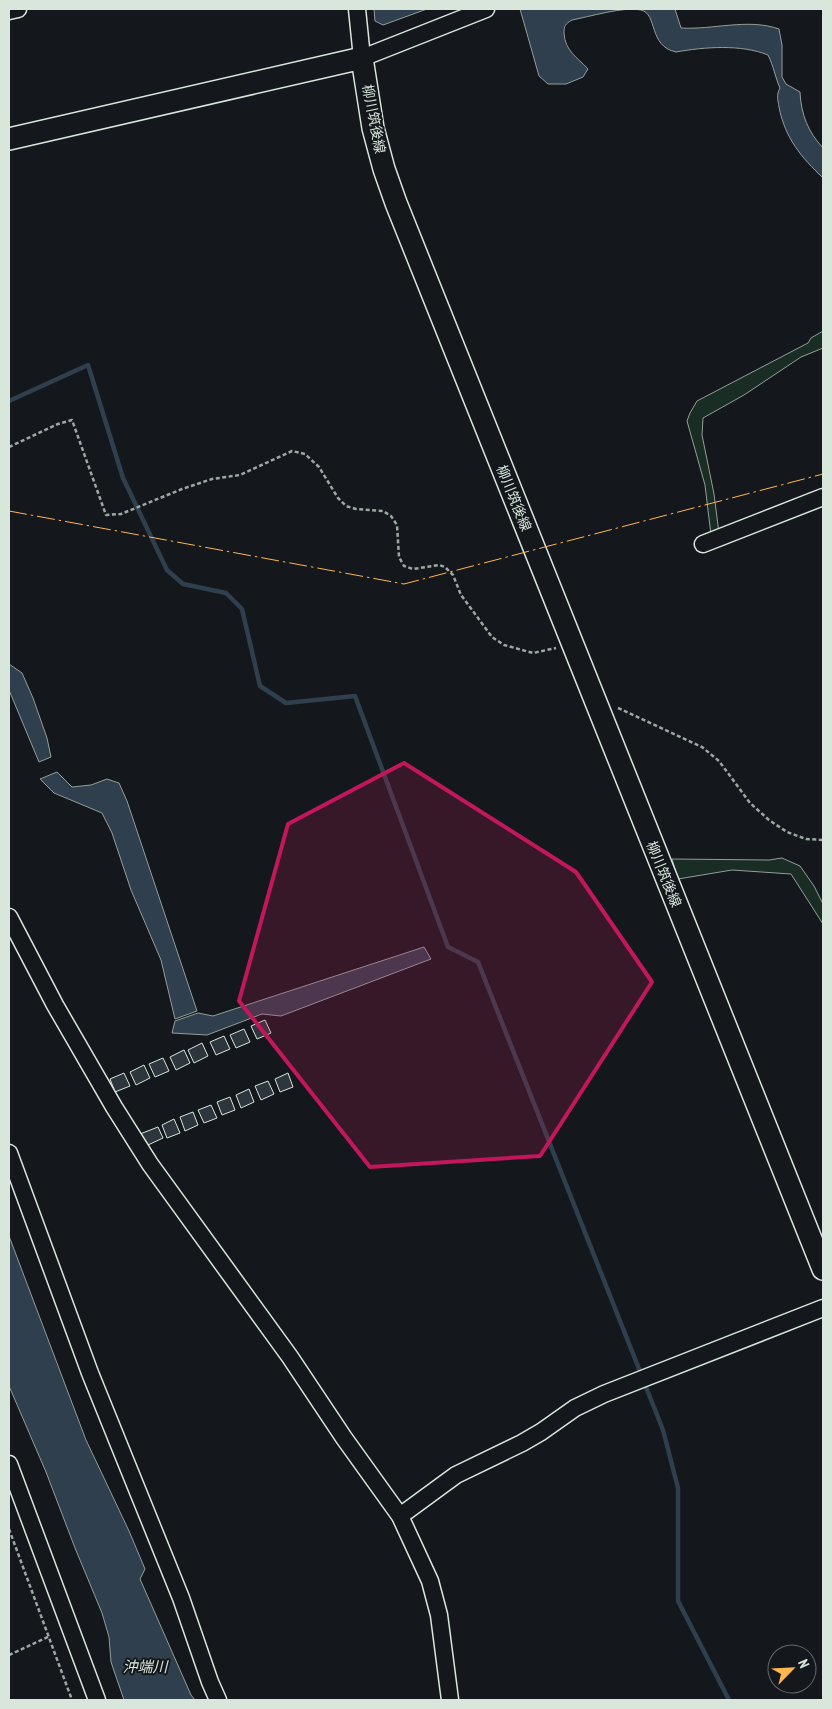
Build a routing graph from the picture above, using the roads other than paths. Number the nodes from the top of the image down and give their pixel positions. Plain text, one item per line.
1 (18, 9) edge
2 (357, 9) edge
3 (486, 9) edge
4 (9, 11) edge
5 (362, 58) junction
6 (9, 140) edge
7 (823, 497) edge
8 (703, 544) dead end
9 (9, 918) edge
10 (9, 1154) edge
11 (823, 1269) edge
12 (823, 1308) edge
13 (9, 1464) edge
14 (400, 1516) junction
15 (97, 1700) edge
16 (218, 1700) edge
17 (450, 1700) edge

1 - 4 street
2 - 5 street
3 - 5 street
5 - 6 main road
5 - 11 main road, 柳川筑後線
7 - 8 street
9 - 14 street
10 - 16 street
12 - 14 street
13 - 15 street
14 - 17 street

